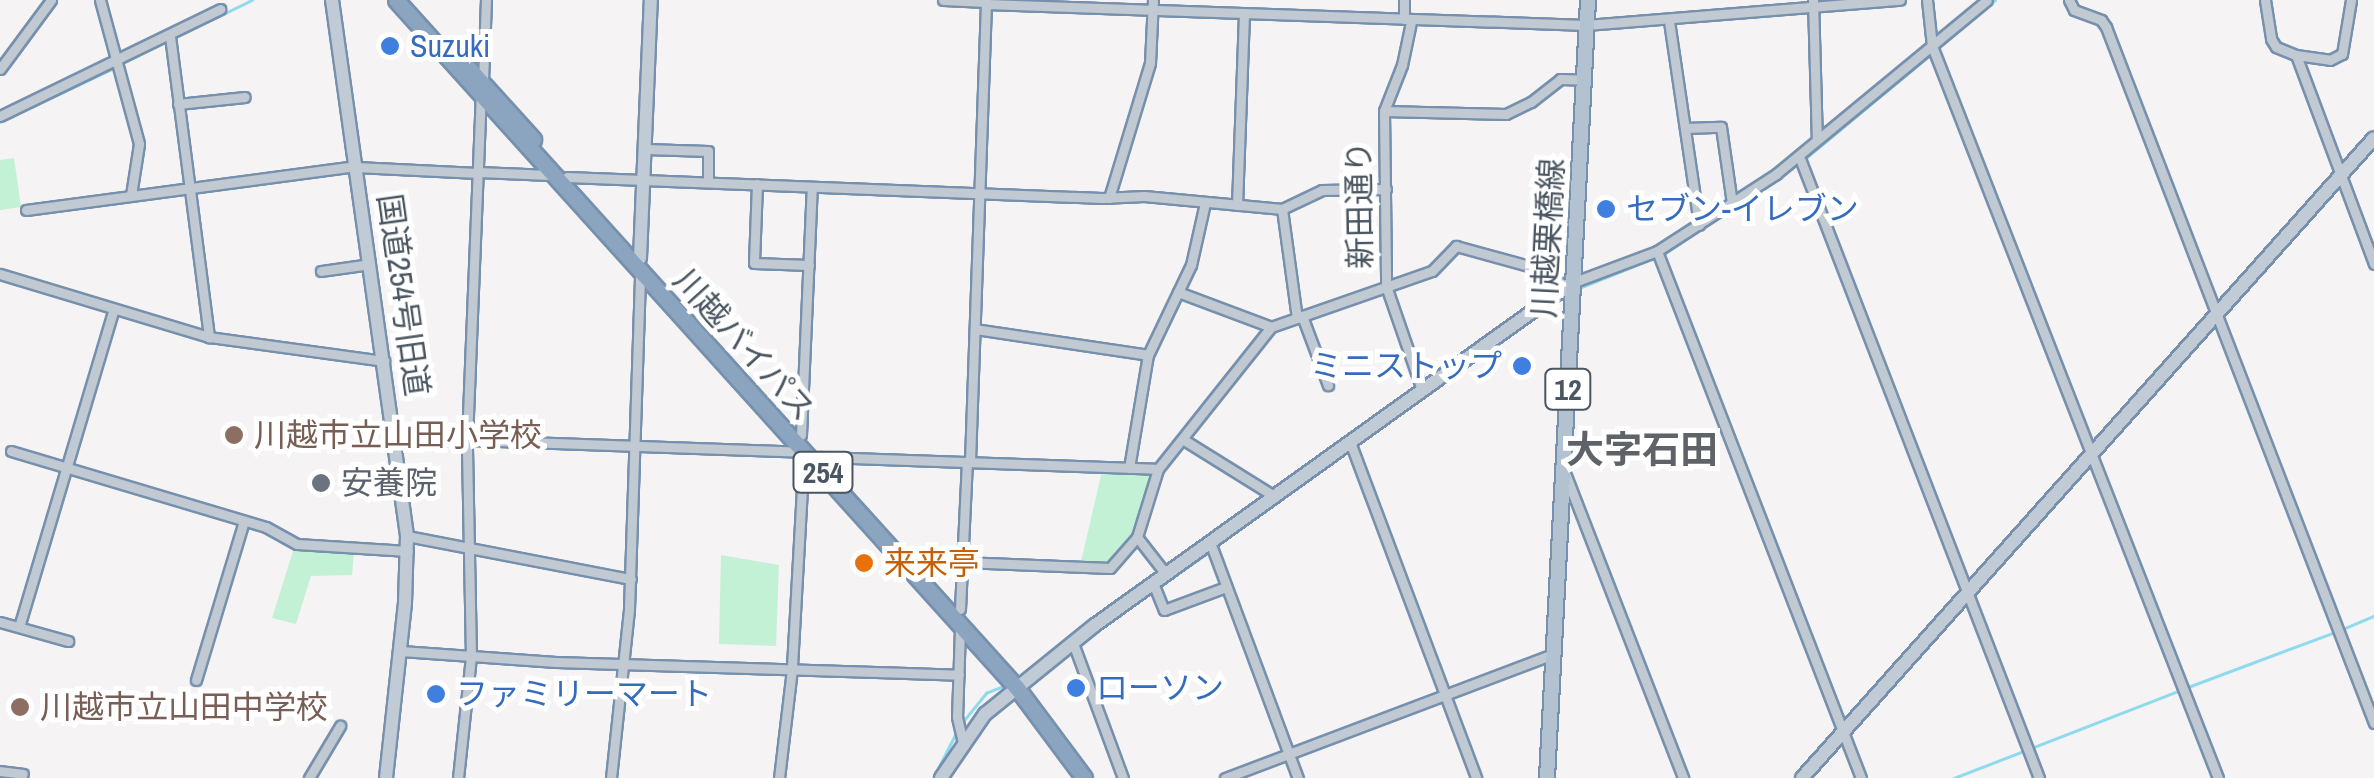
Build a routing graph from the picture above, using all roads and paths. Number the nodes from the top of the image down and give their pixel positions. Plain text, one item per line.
1 (100, 0) edge
2 (332, 0) edge
3 (396, 0) edge
4 (410, 0) edge
5 (486, 0) edge
6 (651, 0) edge
7 (943, 0) edge
8 (1404, 0) edge
9 (1588, 0) edge
10 (1900, 0) edge
11 (1927, 0) edge
12 (1986, 0) edge
13 (2069, 0) edge
14 (2265, 0) edge
15 (2350, 0) edge
16 (49, 1) edge
17 (986, 2) edge
18 (1813, 4) edge
19 (1152, 5) edge
20 (220, 9) dead end
21 (1244, 14) junction
22 (1407, 20) junction
23 (1669, 21) junction
24 (1586, 25) junction
25 (170, 36) junction
26 (1932, 46) junction
27 (2296, 54) junction
28 (118, 61) junction
29 (0, 69) edge
30 (1584, 80) junction
31 (482, 91) junction
32 (245, 96) dead end
33 (178, 104) junction
34 (1384, 111) junction
35 (0, 116) edge
36 (1686, 128) junction
37 (2374, 138) edge
38 (1816, 140) junction
39 (645, 149) junction
40 (1800, 156) junction
41 (356, 166) junction
42 (478, 173) junction
43 (2342, 175) junction
44 (559, 176) junction
45 (644, 179) junction
46 (708, 182) junction
47 (756, 184) junction
48 (188, 187) junction
49 (812, 187) junction
50 (1386, 189) junction
51 (979, 193) junction
52 (131, 195) junction
53 (1109, 198) junction
54 (1732, 202) junction
55 (1205, 203) junction
56 (1237, 204) junction
57 (1282, 209) junction
58 (26, 210) dead end
59 (1698, 224) junction
60 (1658, 251) junction
61 (370, 264) junction
62 (640, 264) junction
63 (2374, 264) edge
64 (809, 265) junction
65 (321, 271) dead end
66 (0, 274) edge
67 (1569, 284) junction
68 (1386, 286) junction
69 (1178, 292) junction
70 (114, 309) junction
71 (2217, 315) junction
72 (1300, 317) junction
73 (1271, 327) junction
74 (975, 329) junction
75 (209, 337) junction
76 (1148, 355) junction
77 (384, 360) junction
78 (1328, 385) dead end
79 (1422, 387) junction
80 (801, 435) junction
81 (467, 440) junction
82 (1184, 440) junction
83 (397, 441) junction
84 (1350, 442) junction
85 (634, 446) junction
86 (11, 451) dead end
87 (2093, 454) junction
88 (812, 455) junction
89 (969, 461) junction
90 (67, 468) junction
91 (1130, 468) junction
92 (1158, 469) junction
93 (1564, 471) junction
94 (1274, 496) junction
95 (244, 521) junction
96 (1137, 536) junction
97 (1210, 542) junction
98 (407, 544) junction
99 (469, 548) junction
100 (962, 562) junction
101 (1165, 574) junction
102 (631, 579) junction
103 (1152, 582) junction
104 (1226, 587) junction
105 (1969, 593) junction
106 (960, 617) junction
107 (0, 622) edge
108 (19, 627) junction
109 (68, 641) dead end
110 (1072, 644) junction
111 (400, 652) junction
112 (1554, 654) junction
113 (471, 657) junction
114 (625, 664) junction
115 (792, 668) junction
116 (958, 675) junction
117 (196, 680) dead end
118 (1020, 685) junction
119 (1446, 696) junction
120 (2374, 723) edge
121 (340, 726) dead end
122 (1843, 733) junction
123 (963, 744) junction
124 (1289, 754) junction
125 (0, 771) edge
126 (24, 774) dead end
127 (1545, 777) edge
128 (309, 778) edge
129 (386, 778) edge
130 (458, 778) edge
131 (611, 778) edge
132 (779, 778) edge
133 (942, 778) edge
134 (1084, 778) edge
135 (1095, 778) edge
136 (1122, 778) edge
137 (1225, 778) edge
138 (1298, 778) edge
139 (1476, 778) edge
140 (1683, 778) edge
141 (1802, 778) edge
142 (1861, 778) edge
143 (2040, 778) edge
144 (2218, 778) edge

1 - 28 street
2 - 41 street, 国道254号旧道
3 - 31 highway, 川越バイパス / 254
4 - 31 highway, 川越バイパス / 254
5 - 31 street
6 - 39 street
7 - 17 street
8 - 22 street, 新田通り
9 - 24 main road, 川越栗橋線 / 12
10 - 18 street
11 - 26 street
12 - 26 street
13 - 71 street
14 - 27 street
15 - 27 street
16 - 29 street
17 - 19 street
17 - 51 street
18 - 23 street
18 - 38 street
19 - 21 street
19 - 53 street
20 - 25 street
21 - 22 street
21 - 56 street
22 - 24 street
22 - 34 street, 新田通り
23 - 24 street
23 - 36 street
24 - 30 main road, 川越栗橋線 / 12
25 - 28 street
25 - 33 street
26 - 38 street
26 - 87 street
27 - 43 street
28 - 35 street
28 - 52 street
30 - 34 street
30 - 67 main road, 川越栗橋線 / 12
31 - 42 street
31 - 44 highway, 川越バイパス / 254
32 - 33 street
33 - 48 street
34 - 50 street, 新田通り
36 - 54 street
36 - 59 street
37 - 43 street
38 - 40 street
39 - 45 street
39 - 46 street
40 - 54 street
40 - 105 street
41 - 42 street
41 - 48 street
41 - 61 street, 国道254号旧道
42 - 44 street
42 - 81 street
43 - 63 street
43 - 71 street
44 - 45 street
44 - 62 highway, 川越バイパス / 254
45 - 46 street
45 - 62 street
46 - 47 street
47 - 49 street
47 - 64 street
48 - 52 street
48 - 75 street
49 - 51 street
49 - 64 street
50 - 57 street
50 - 68 street, 新田通り
51 - 53 street
51 - 74 street
52 - 58 street
53 - 55 street
54 - 59 street
55 - 56 street
55 - 69 street
56 - 57 street
57 - 72 street
59 - 60 street
60 - 67 street
60 - 122 street
61 - 65 street
61 - 77 street, 国道254号旧道
62 - 80 highway, 川越バイパス / 254
62 - 85 street
62 - 88 highway, 川越バイパス / 254
64 - 80 street
66 - 70 street
67 - 68 street
67 - 79 street
67 - 93 main road, 川越栗橋線 / 12
68 - 72 street
68 - 79 street, 新田通り
69 - 73 street
69 - 76 street
70 - 75 street
70 - 90 street
71 - 87 street
71 - 120 street
72 - 73 street
72 - 78 street
73 - 82 street
74 - 76 street
74 - 89 street
75 - 77 street
76 - 91 street
77 - 83 street, 国道254号旧道
79 - 84 street
80 - 88 highway, 川越バイパス / 254
81 - 83 street
81 - 85 street
81 - 99 street
82 - 92 street
82 - 94 street
83 - 98 street, 国道254号旧道
84 - 94 street
84 - 119 street
85 - 88 street
85 - 102 street
86 - 90 street
87 - 105 street
87 - 144 street
88 - 89 street
88 - 106 highway, 川越バイパス / 254
88 - 115 street
89 - 91 street
89 - 100 street
90 - 95 street
90 - 108 street
91 - 92 street
92 - 96 street
93 - 112 main road, 川越栗橋線 / 12
93 - 140 street
94 - 97 street
95 - 98 street
95 - 117 street
96 - 100 street
96 - 101 street
97 - 101 street
97 - 104 street
98 - 99 street
98 - 111 street, 国道254号旧道
99 - 102 street
99 - 113 street
100 - 106 street
101 - 103 street
102 - 114 street
103 - 104 street
103 - 110 street
104 - 124 street
105 - 122 street
105 - 143 street
106 - 116 street
106 - 118 highway, 川越バイパス / 254
107 - 108 street
108 - 109 street
110 - 118 street
110 - 136 street
111 - 113 street
111 - 129 street, 国道254号旧道
112 - 119 street
112 - 127 main road, 川越栗橋線 / 12
113 - 114 street
113 - 130 street
114 - 115 street
114 - 131 street
115 - 116 street
115 - 132 street
116 - 123 street
118 - 123 street
118 - 134 highway, 川越バイパス / 254
118 - 135 highway, 川越バイパス / 254
119 - 124 street
119 - 139 street
121 - 128 street
122 - 141 street
122 - 142 street
123 - 133 street
124 - 137 street
124 - 138 street
125 - 126 street

